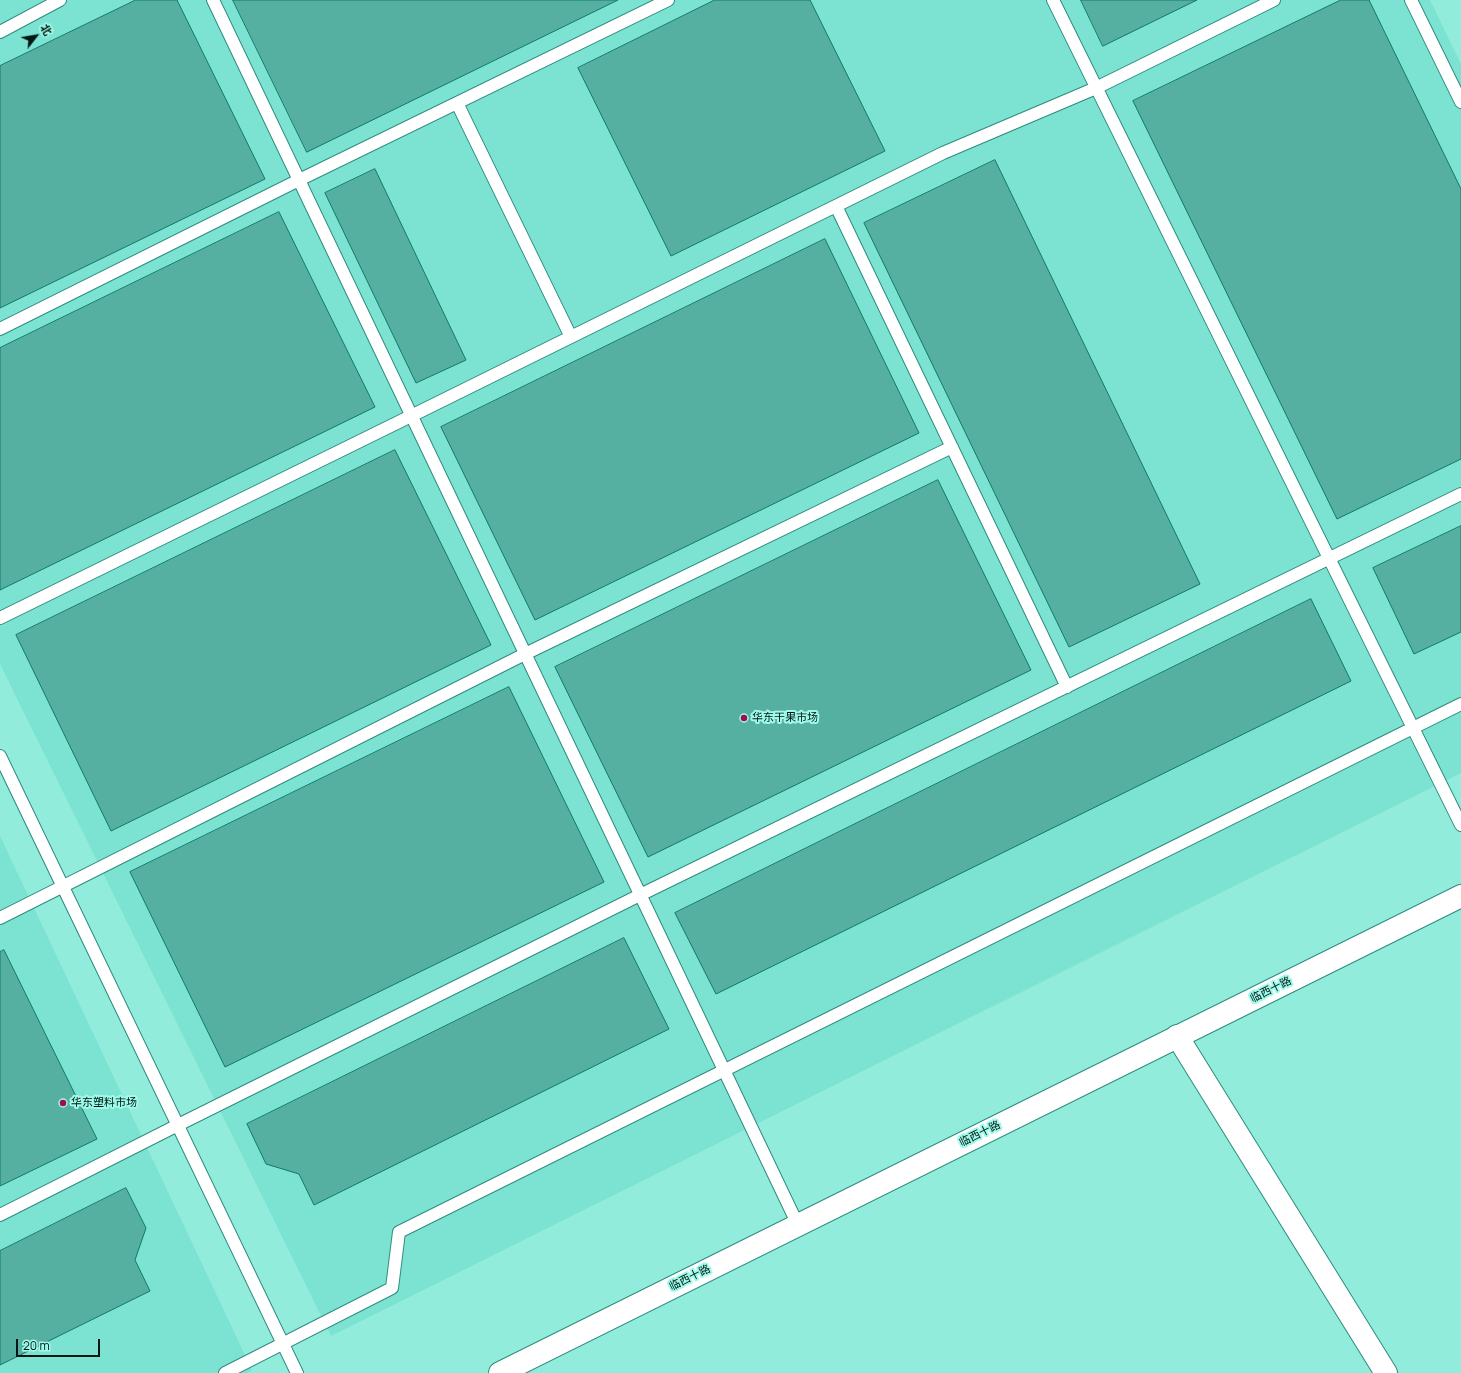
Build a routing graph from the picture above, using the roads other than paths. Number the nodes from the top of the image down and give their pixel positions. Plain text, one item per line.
1 (60, 0) edge
2 (213, 0) edge
3 (668, 0) edge
4 (1053, 0) edge
5 (1274, 0) edge
6 (1411, 0) edge
7 (0, 32) edge
8 (1096, 88) junction
9 (1461, 102) edge
10 (457, 103) junction
11 (299, 180) junction
12 (836, 206) junction
13 (0, 330) edge
14 (571, 338) junction
15 (411, 416) junction
16 (952, 447) junction
17 (1461, 494) edge
18 (1329, 559) junction
19 (0, 618) edge
20 (525, 654) junction
21 (1066, 687) junction
22 (1461, 704) edge
23 (1412, 728) junction
24 (0, 756) edge
25 (1461, 825) edge
26 (63, 886) junction
27 (640, 894) junction
28 (1461, 896) edge
29 (0, 918) edge
30 (1177, 1036) junction
31 (724, 1071) junction
32 (178, 1125) junction
33 (0, 1216) edge
34 (798, 1225) junction
35 (283, 1344) junction
36 (225, 1373) edge
37 (297, 1373) edge
38 (500, 1373) edge
39 (1386, 1373) edge

1 - 7 lane
2 - 11 lane
3 - 10 lane
4 - 8 lane
5 - 8 lane
6 - 9 lane
8 - 12 lane
8 - 18 lane
10 - 11 lane
10 - 14 lane
11 - 13 lane
11 - 15 lane
12 - 14 lane
12 - 16 lane
14 - 15 lane
15 - 19 lane
15 - 20 lane
16 - 20 lane
16 - 21 lane
17 - 18 lane
18 - 21 lane
18 - 23 lane
20 - 26 lane
20 - 27 lane
21 - 27 lane
22 - 23 lane
23 - 25 lane
23 - 31 lane
24 - 26 lane
26 - 29 lane
26 - 32 lane
27 - 31 lane
27 - 32 lane
28 - 30 main road, 临西十路
30 - 34 main road, 临西十路
30 - 39 main road
31 - 34 lane
31 - 35 lane
32 - 33 lane
32 - 35 lane
34 - 38 main road, 临西十路
35 - 36 lane
35 - 37 lane

